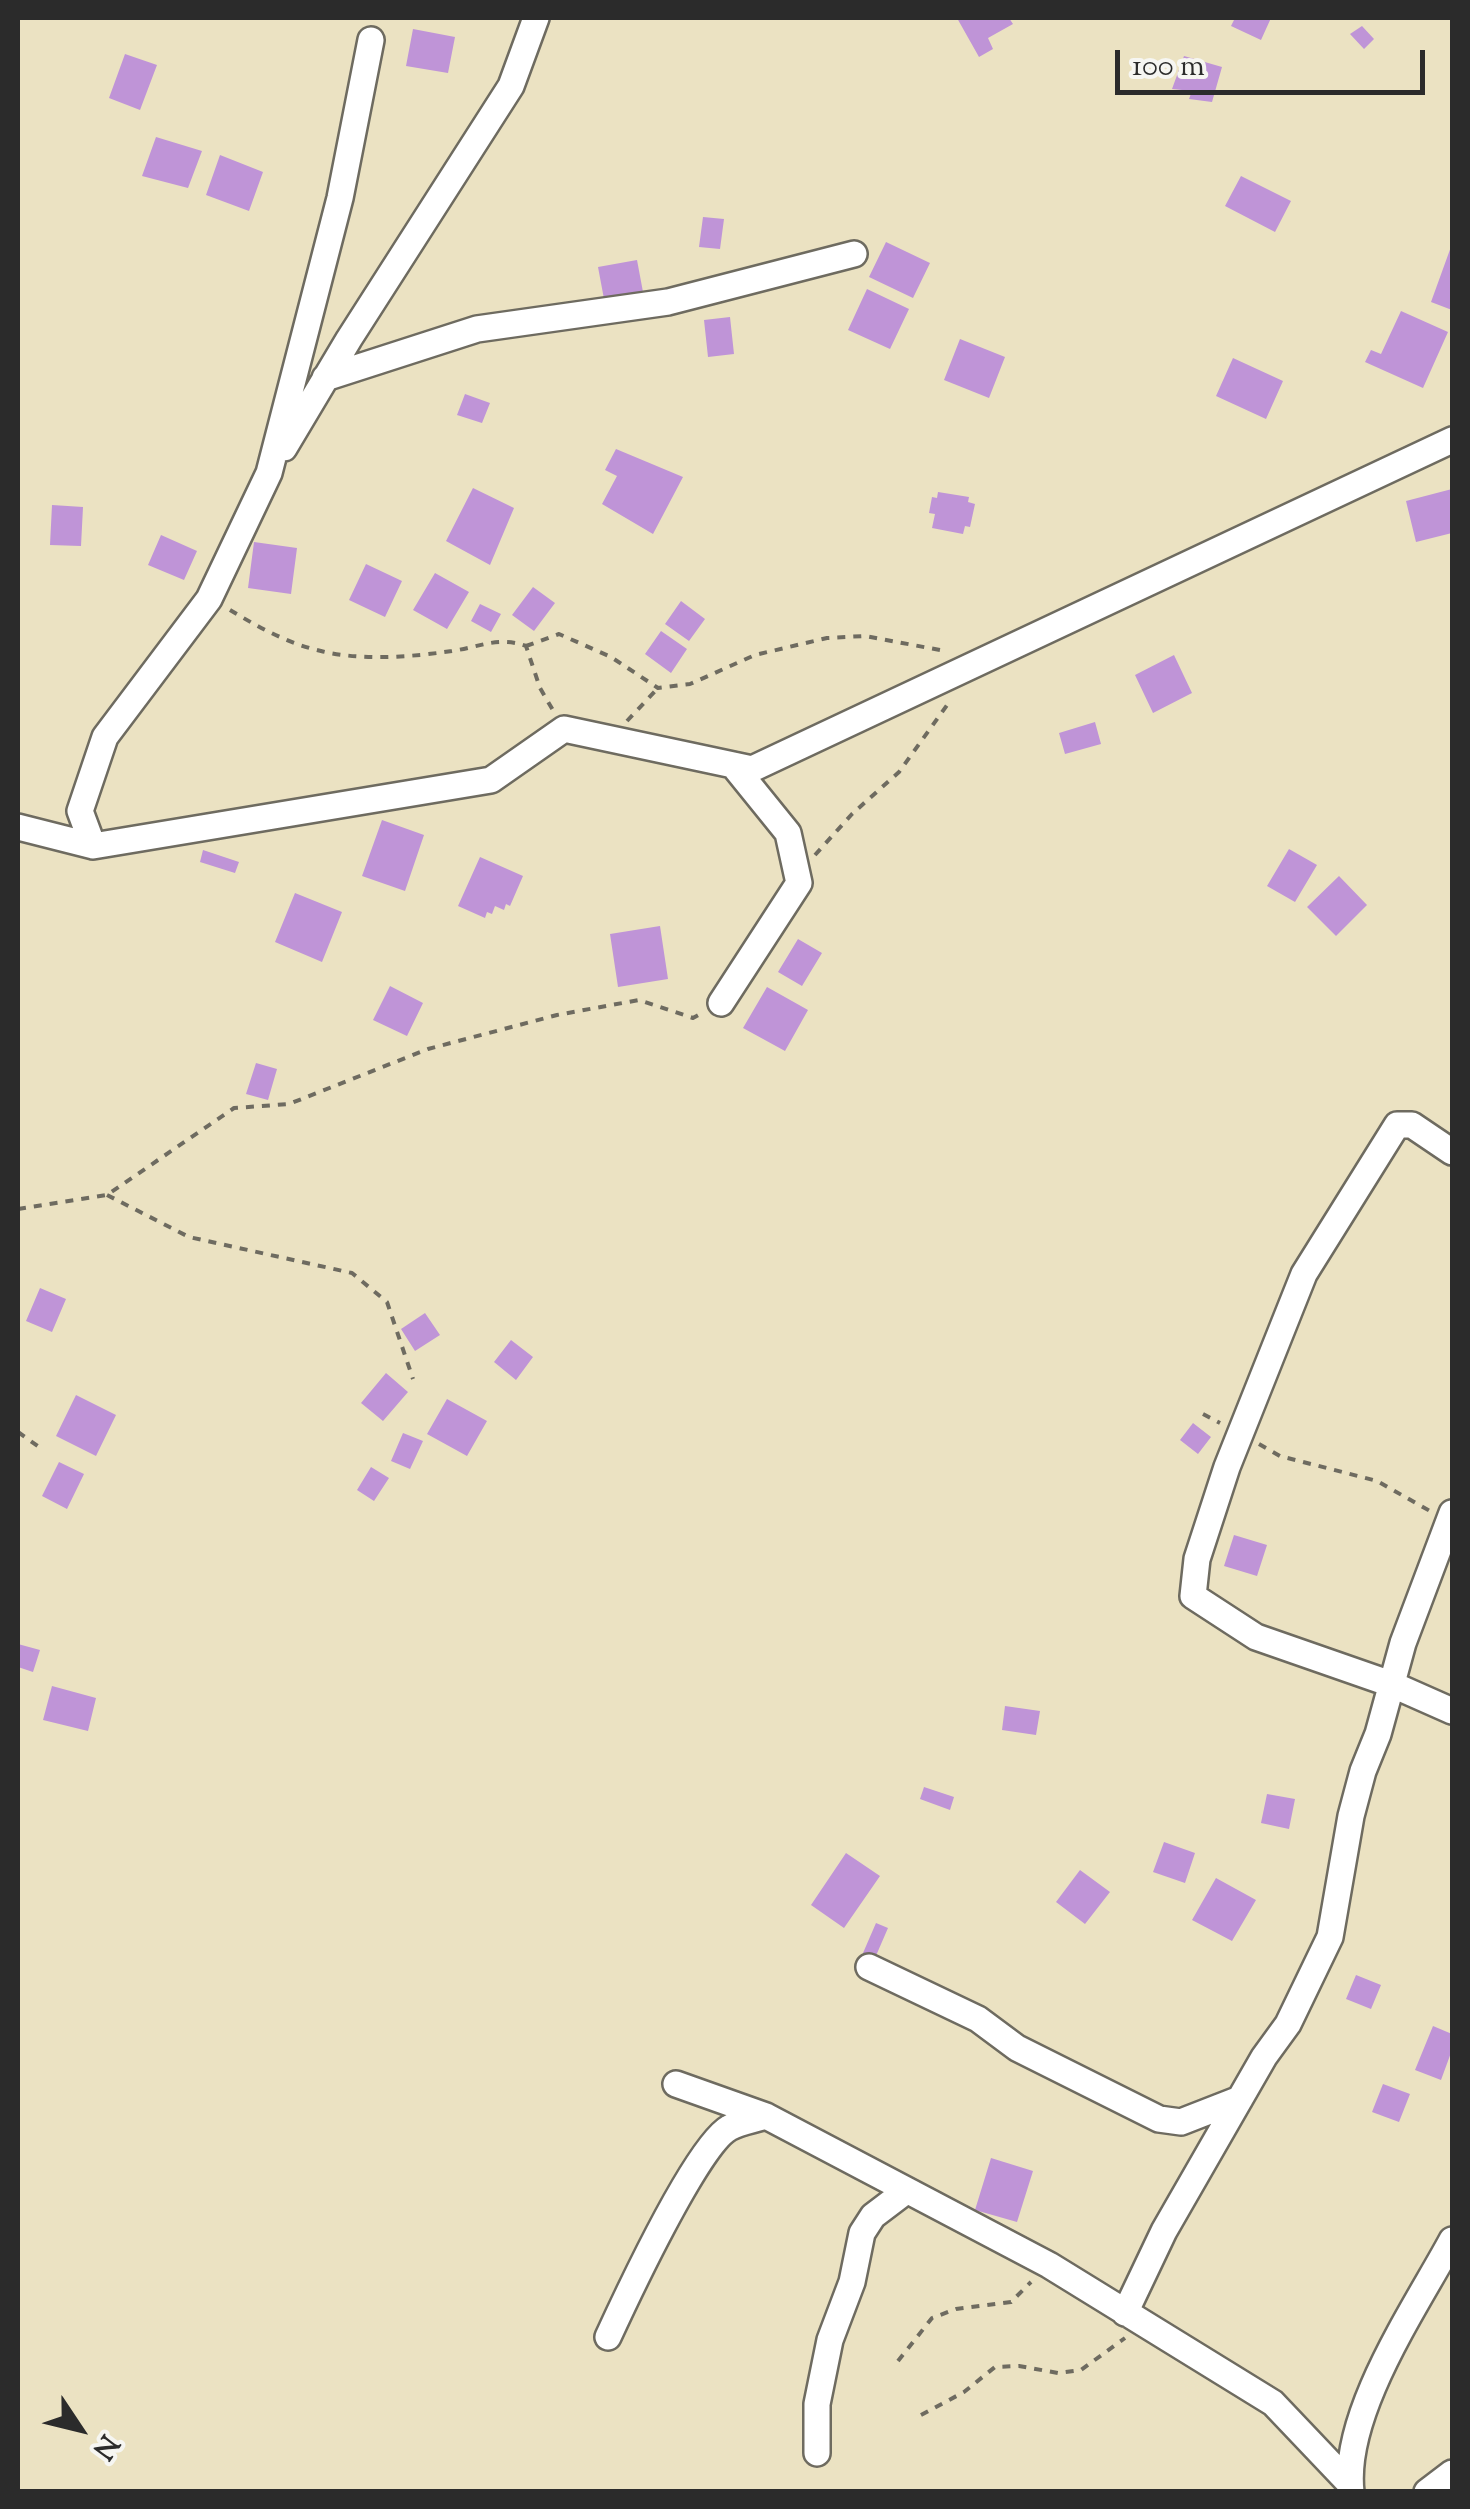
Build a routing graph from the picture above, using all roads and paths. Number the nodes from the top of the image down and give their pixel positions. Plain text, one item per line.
1 (536, 18) edge
2 (371, 40) dead end
3 (854, 254) dead end
4 (326, 378) junction
5 (1452, 440) edge
6 (269, 474) junction
7 (209, 599) junction
8 (526, 646) junction
9 (990, 657) junction
10 (658, 688) junction
11 (955, 694) dead end
12 (564, 729) junction
13 (604, 738) junction
14 (733, 765) junction
15 (18, 827) edge
16 (93, 846) junction
17 (799, 884) junction
18 (720, 1003) joint
19 (1452, 1152) edge
20 (107, 1196) junction
21 (18, 1209) edge
22 (413, 1378) dead end
23 (1203, 1414) dead end
24 (18, 1432) edge
25 (1241, 1434) junction
26 (38, 1447) dead end
27 (1450, 1516) edge
28 (1391, 1684) junction
29 (1452, 1710) edge
30 (869, 1967) dead end
31 (676, 2084) dead end
32 (1240, 2099) junction
33 (766, 2116) junction
34 (906, 2191) junction
35 (1452, 2240) edge
36 (1049, 2265) junction
37 (1134, 2318) junction
38 (608, 2336) dead end
39 (898, 2360) dead end
40 (922, 2415) dead end
41 (817, 2453) dead end
42 (1452, 2473) edge
43 (1351, 2488) edge
44 (1428, 2492) edge

1 - 4 street
2 - 6 street
3 - 4 street
4 - 6 street
5 - 9 street
6 - 7 street
7 - 8 path
7 - 16 street
8 - 10 path
8 - 12 path
9 - 10 path
9 - 14 street
10 - 13 path
11 - 17 path
12 - 13 street
12 - 16 street
13 - 14 street
14 - 17 street
15 - 16 street
17 - 18 street
18 - 20 path
19 - 25 street
20 - 21 path
20 - 22 path
23 - 25 path
24 - 26 path
25 - 27 path
25 - 28 street
27 - 28 street
28 - 29 street
28 - 32 street
30 - 32 street
31 - 33 street
32 - 37 street
33 - 34 street
33 - 38 street
34 - 36 street
34 - 41 street
35 - 43 street
36 - 37 street
36 - 39 path
37 - 40 path
37 - 43 street
42 - 44 street

